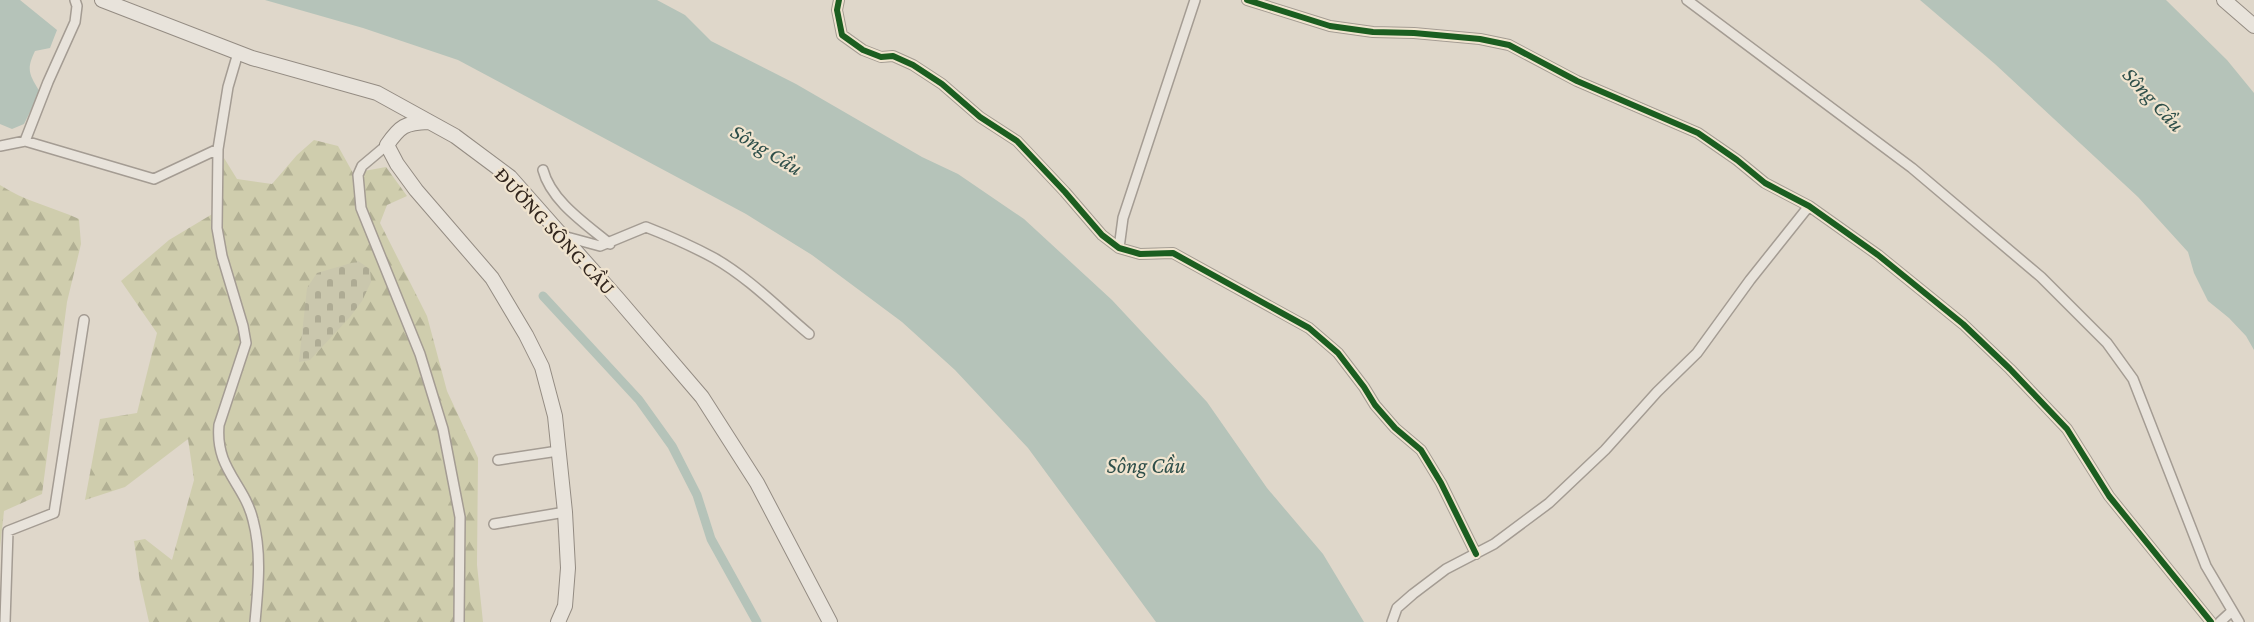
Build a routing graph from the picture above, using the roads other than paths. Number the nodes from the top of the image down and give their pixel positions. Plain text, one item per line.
1 (75, 0) edge
2 (102, 0) edge
3 (839, 0) edge
4 (1195, 0) edge
5 (1247, 0) edge
6 (1687, 0) edge
7 (2224, 0) edge
8 (2254, 26) edge
9 (238, 53) junction
10 (428, 122) junction
11 (25, 141) junction
12 (387, 145) junction
13 (0, 146) edge
14 (218, 149) junction
15 (543, 170) dead end
16 (1809, 206) junction
17 (562, 236) junction
18 (610, 243) junction
19 (1119, 248) junction
20 (84, 320) dead end
21 (809, 334) dead end
22 (558, 451) junction
23 (498, 460) dead end
24 (565, 512) junction
25 (494, 524) dead end
26 (1476, 554) junction
27 (2232, 611) junction
28 (5, 622) edge
29 (255, 622) edge
30 (459, 622) edge
31 (558, 622) edge
32 (830, 622) edge
33 (1392, 622) edge
34 (2211, 622) edge
35 (2220, 622) edge
36 (2239, 622) edge

1 - 11 street
2 - 9 main road, ĐƯỜNG SÔNG CẦU
3 - 19 street
4 - 19 street
5 - 16 street
6 - 27 street
7 - 8 main road
9 - 10 main road, ĐƯỜNG SÔNG CẦU
9 - 14 street
10 - 12 main road
10 - 17 main road, ĐƯỜNG SÔNG CẦU
11 - 13 street
11 - 14 street
12 - 22 main road
12 - 30 street
14 - 29 street
15 - 18 street
16 - 26 street
16 - 34 street
17 - 18 street
17 - 32 main road, ĐƯỜNG SÔNG CẦU
18 - 21 street
19 - 26 street
20 - 28 street
22 - 23 street
22 - 24 main road
24 - 25 street
24 - 31 main road
26 - 33 street
27 - 35 street
27 - 36 street

